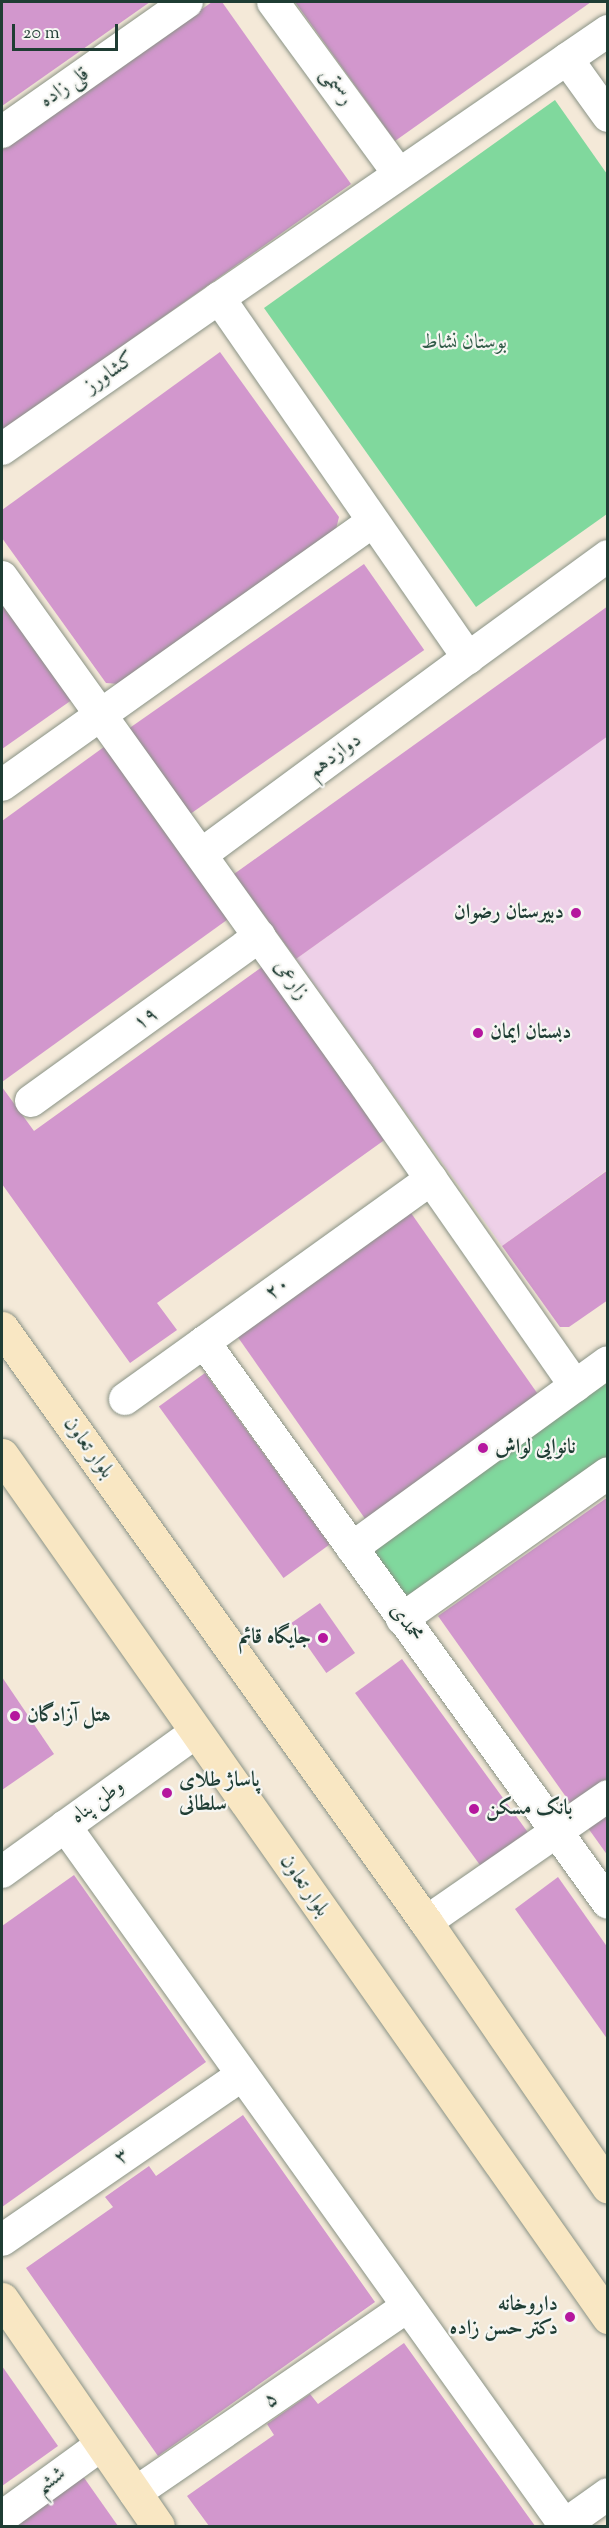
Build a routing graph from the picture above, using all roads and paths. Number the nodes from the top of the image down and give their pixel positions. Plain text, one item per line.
1 (187, 2) edge
2 (273, 2) edge
3 (608, 31) edge
4 (567, 59) junction
5 (608, 116) edge
6 (2, 132) edge
7 (398, 172) junction
8 (219, 298) junction
9 (2, 449) edge
10 (373, 521) junction
11 (608, 556) edge
12 (2, 577) edge
13 (468, 658) junction
14 (100, 715) junction
15 (2, 785) edge
16 (202, 855) junction
17 (260, 936) junction
18 (31, 1101) dead end
19 (431, 1179) junction
20 (2, 1328) edge
21 (204, 1342) junction
22 (608, 1362) edge
23 (575, 1386) junction
24 (125, 1399) dead end
25 (2, 1455) edge
26 (608, 1473) edge
27 (352, 1548) junction
28 (402, 1619) junction
29 (195, 1733) junction
30 (608, 1796) edge
31 (65, 1826) junction
32 (556, 1832) junction
33 (2, 1872) edge
34 (608, 1903) edge
35 (426, 1922) junction
36 (242, 2075) junction
37 (608, 2187) edge
38 (2, 2240) edge
39 (2, 2299) edge
40 (407, 2307) junction
41 (608, 2317) edge
42 (101, 2445) junction
43 (135, 2493) junction
44 (608, 2494) edge
45 (2, 2517) edge
46 (158, 2526) edge
47 (564, 2526) edge

1 - 6 street, قلی زاده
2 - 7 street, رستمی
3 - 4 street, کشاورز
4 - 5 street
4 - 7 street, کشاورز
7 - 8 street, کشاورز
8 - 9 street, کشاورز
8 - 10 street
10 - 13 street
10 - 14 street
11 - 13 street, دوازدهم
12 - 14 street, زارعی
13 - 16 street, دوازدهم
14 - 15 street
14 - 16 street, زارعی
16 - 17 street, زارعی
17 - 18 street, ۱۹
17 - 19 street, زارعی
19 - 21 street, ۲۰
19 - 23 street, زارعی
20 - 35 main road, بلوار تعاون
21 - 24 street, ۲۰
21 - 27 street, محمدی
22 - 23 street
23 - 27 street
25 - 29 main road, بلوار تعاون
26 - 28 street
27 - 28 street, محمدی
28 - 32 street, محمدی
29 - 31 street, وطن پناه
29 - 41 main road, بلوار تعاون
30 - 32 street
31 - 33 street, وطن پناه
31 - 36 street
32 - 34 street, محمدی
32 - 35 street
35 - 37 main road, بلوار تعاون
36 - 38 street, ۳
36 - 40 street
39 - 42 main road
40 - 43 street, ۵
40 - 47 street
42 - 43 main road
42 - 45 street, ششم
43 - 46 main road
44 - 47 street

